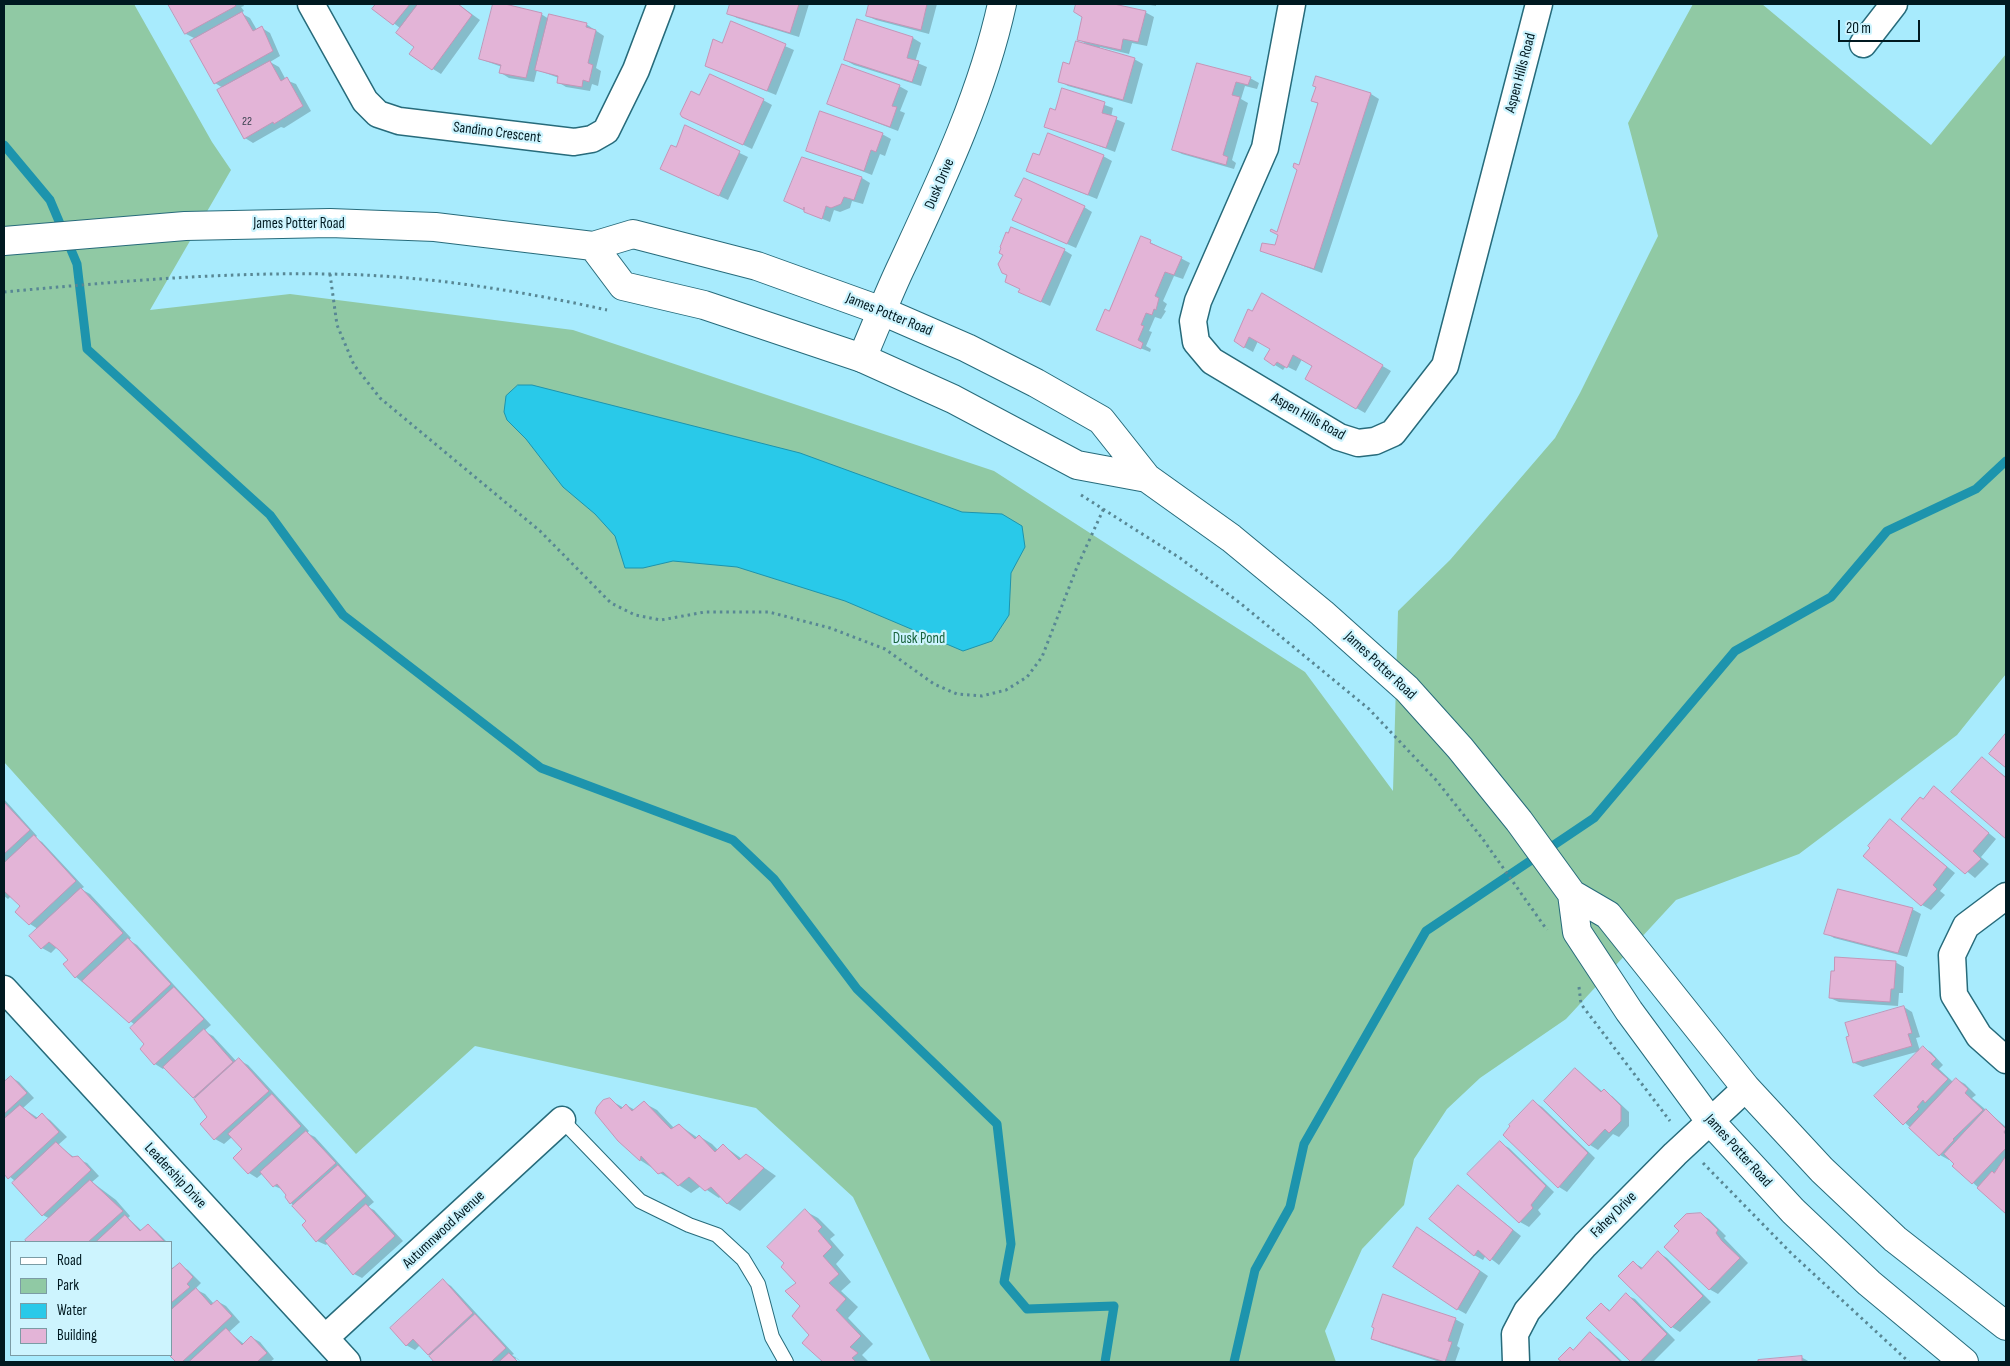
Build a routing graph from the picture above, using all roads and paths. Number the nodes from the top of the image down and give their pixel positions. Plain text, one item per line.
1 (311, 4) edge
2 (661, 4) edge
3 (1002, 4) edge
4 (1292, 4) edge
5 (1539, 4) edge
6 (1894, 4) edge
7 (1863, 44) dead end
8 (4, 241) edge
9 (593, 246) junction
10 (330, 274) junction
11 (4, 292) edge
12 (609, 310) dead end
13 (882, 311) junction
14 (862, 358) junction
15 (1147, 478) junction
16 (1079, 494) dead end
17 (1104, 508) junction
18 (1565, 884) junction
19 (2006, 896) edge
20 (1527, 902) dead end
21 (4, 989) edge
22 (2006, 1060) edge
23 (1746, 1088) junction
24 (562, 1120) joint
25 (1710, 1121) junction
26 (1710, 1171) dead end
27 (2006, 1326) edge
28 (325, 1338) junction
29 (347, 1362) edge
30 (786, 1362) edge
31 (1516, 1362) edge
32 (1910, 1362) edge
33 (1964, 1362) edge

1 - 2 street, Sandino Crescent
3 - 13 main road, Dusk Drive
4 - 5 street, Aspen Hills Road
6 - 7 street
8 - 9 main road, James Potter Road
9 - 13 main road, James Potter Road
9 - 14 main road, James Potter Road
10 - 11 path
10 - 12 path
10 - 17 path
13 - 14 main road, Dusk Drive
13 - 15 main road, James Potter Road
14 - 15 main road, James Potter Road
15 - 18 main road, James Potter Road
16 - 17 path
17 - 20 path
18 - 23 main road, James Potter Road
18 - 25 main road, James Potter Road
19 - 22 street
21 - 28 street, Leadership Drive
23 - 25 street, Fahey Drive
23 - 27 main road, James Potter Road
24 - 28 street, Autumnwood Avenue
24 - 30 lane
25 - 31 street, Fahey Drive
25 - 33 main road, James Potter Road
26 - 32 path
28 - 29 street, Leadership Drive

